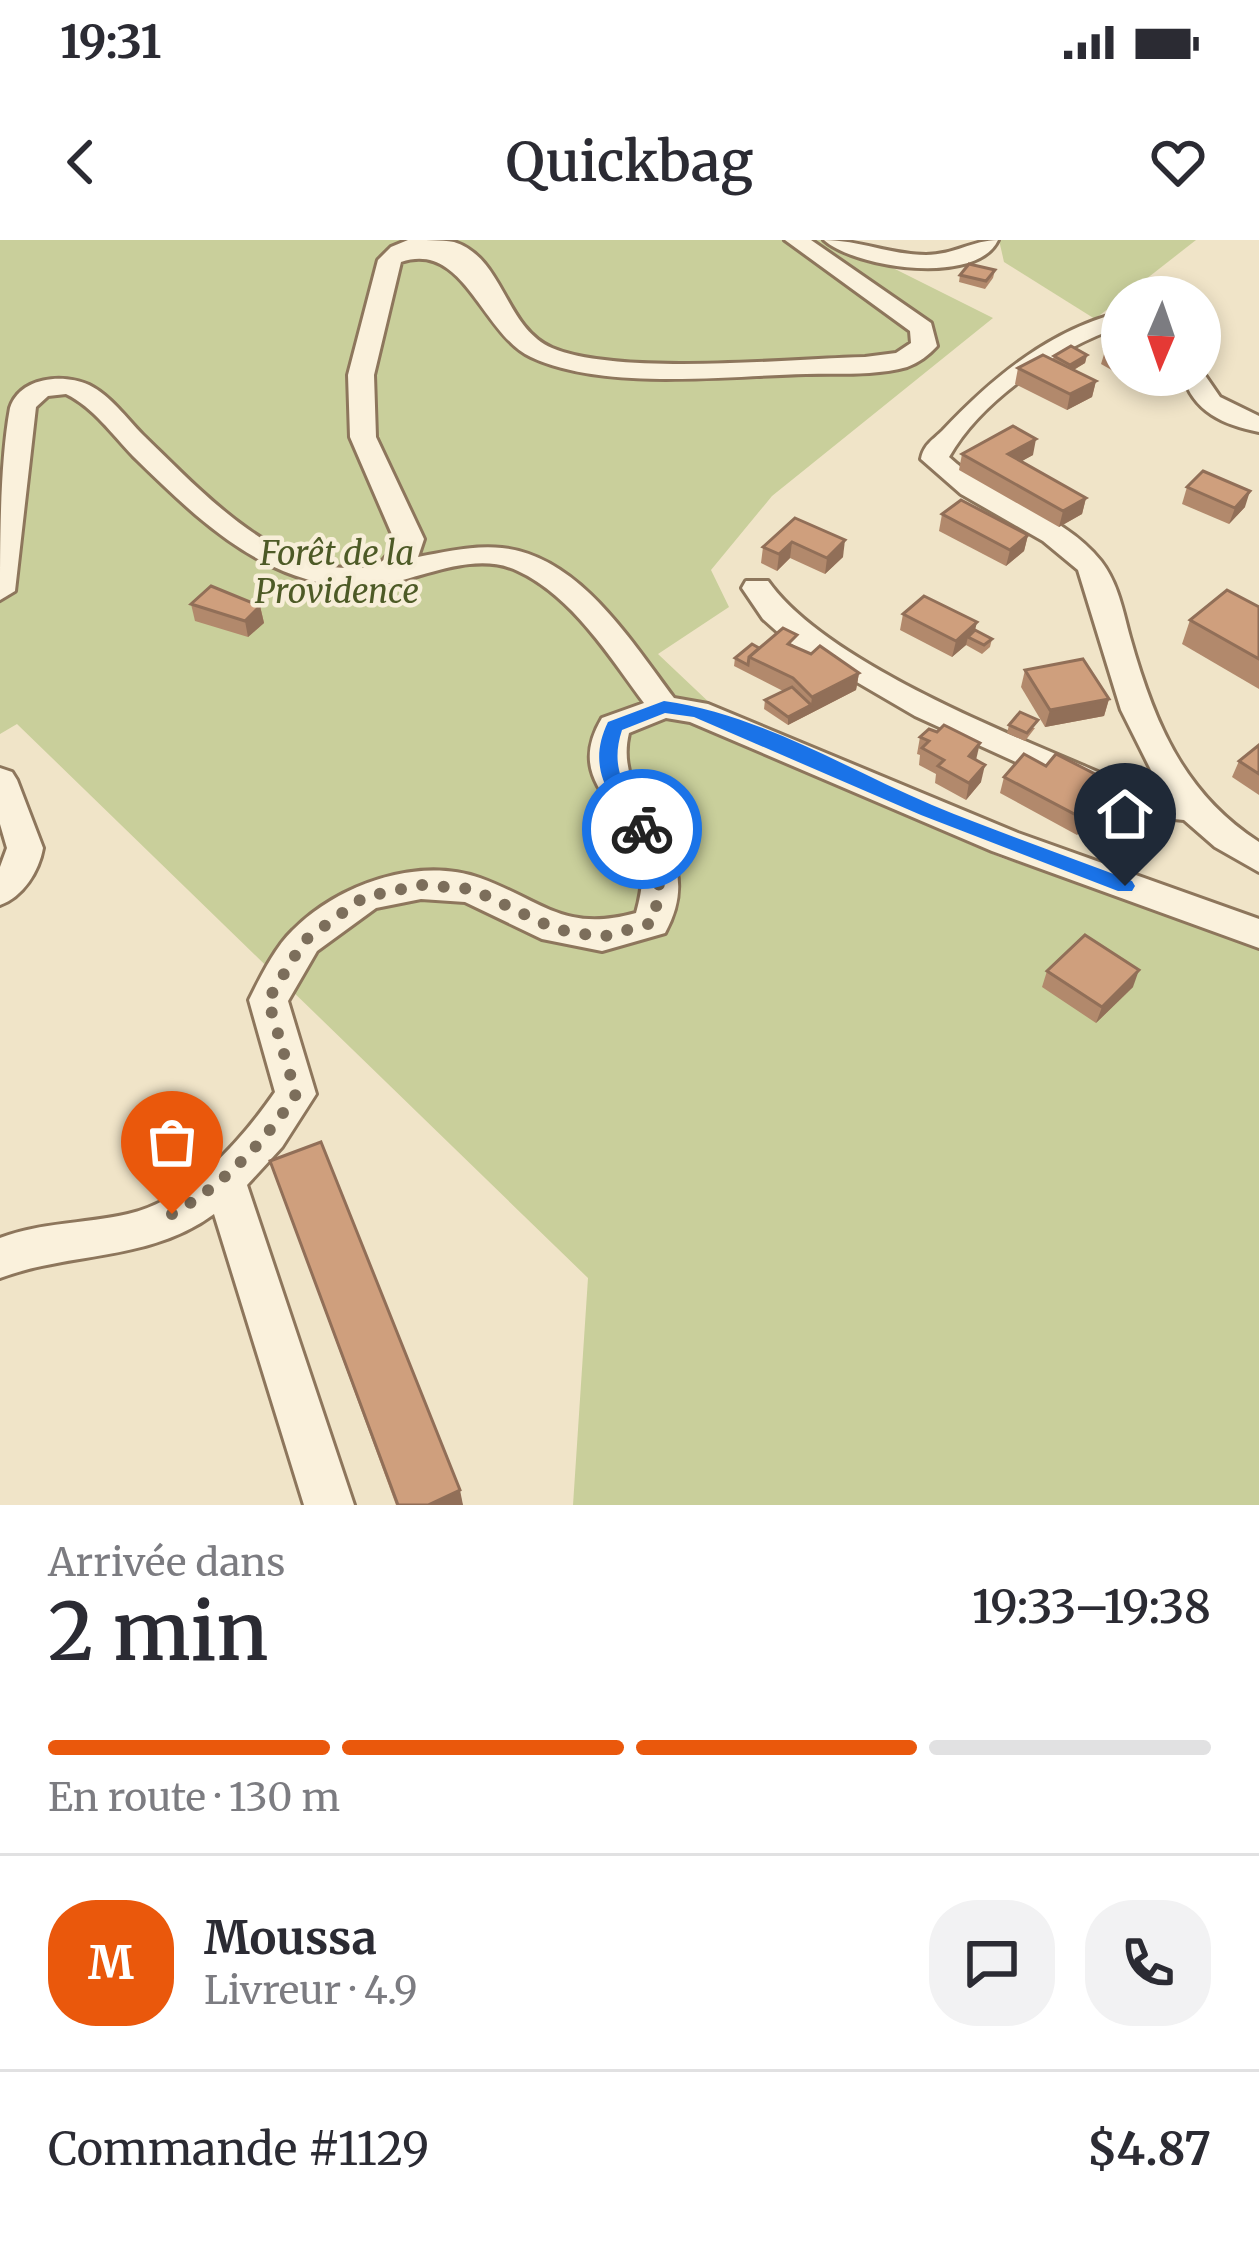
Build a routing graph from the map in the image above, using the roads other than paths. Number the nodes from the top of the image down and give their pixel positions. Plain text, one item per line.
1 (796, 240) edge
2 (835, 240) edge
3 (889, 240) edge
4 (956, 240) edge
5 (987, 240) edge
6 (1101, 329) edge
7 (1204, 396) edge
8 (1259, 424) edge
9 (395, 570) junction
10 (758, 588) dead end
11 (0, 591) edge
12 (664, 707) junction
13 (0, 780) edge
14 (1189, 808) junction
15 (1259, 859) edge
16 (0, 891) edge
17 (1259, 934) edge
18 (223, 1176) junction
19 (0, 1258) edge
20 (328, 1505) edge

1 - 9 street
2 - 5 street
3 - 4 street
6 - 14 street
7 - 8 street
9 - 11 street
9 - 12 street
10 - 14 street
12 - 17 street
12 - 18 street
13 - 16 street
14 - 15 street
18 - 19 street
18 - 20 street

